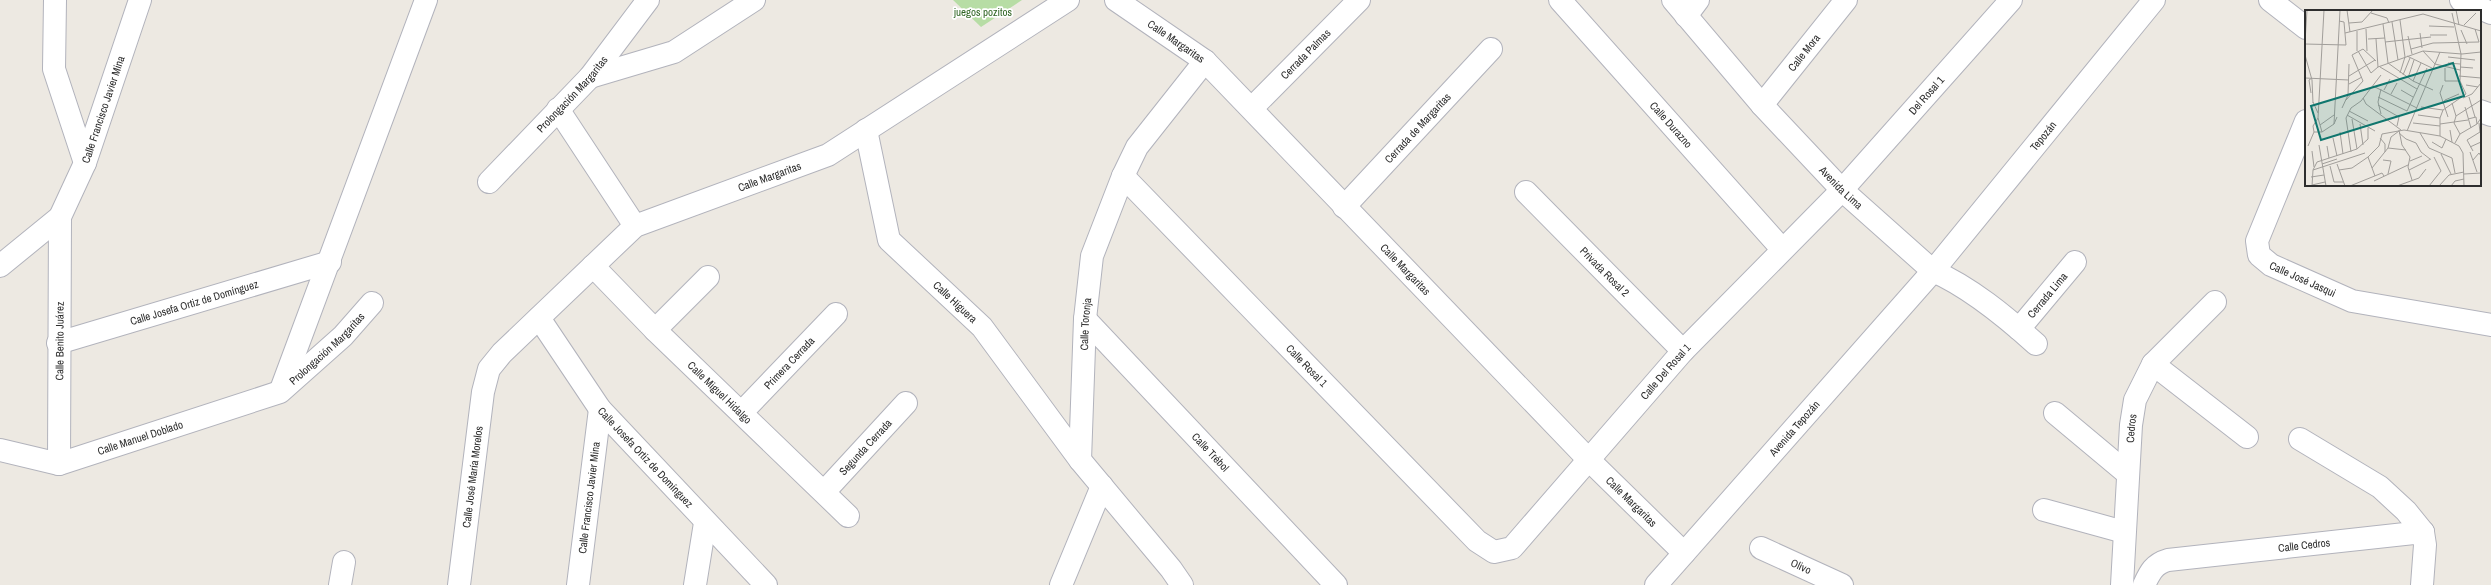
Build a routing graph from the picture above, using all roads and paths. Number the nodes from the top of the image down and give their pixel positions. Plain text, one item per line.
1 (55, 0) edge
2 (140, 0) edge
3 (426, 0) edge
4 (648, 0) edge
5 (754, 0) edge
6 (1068, 0) edge
7 (1116, 0) edge
8 (1359, 0) edge
9 (1560, 0) edge
10 (1846, 0) edge
11 (2010, 0) edge
12 (2270, 0) edge
13 (2461, 0) edge
14 (2151, 1) edge
15 (1686, 5) edge
16 (2491, 13) edge
17 (2305, 27) edge
18 (1491, 49) dead end
19 (1205, 61) junction
20 (590, 77) junction
21 (1762, 105) junction
22 (1252, 108) junction
23 (558, 109) junction
24 (2481, 111) edge
25 (2491, 115) edge
26 (2305, 123) edge
27 (866, 130) junction
28 (85, 163) junction
29 (1123, 176) junction
30 (489, 182) dead end
31 (1842, 190) junction
32 (1526, 192) dead end
33 (1344, 207) junction
34 (60, 217) junction
35 (635, 226) junction
36 (1782, 250) junction
37 (330, 262) junction
38 (2075, 262) dead end
39 (0, 266) edge
40 (593, 266) junction
41 (1933, 271) junction
42 (708, 277) dead end
43 (2215, 302) dead end
44 (372, 303) dead end
45 (836, 314) dead end
46 (539, 318) junction
47 (1085, 319) junction
48 (2491, 326) edge
49 (2019, 329) junction
50 (655, 330) junction
51 (58, 343) junction
52 (2036, 344) dead end
53 (1683, 351) junction
54 (2153, 364) junction
55 (490, 369) joint
56 (280, 392) junction
57 (906, 403) dead end
58 (600, 410) junction
59 (742, 412) junction
60 (2055, 413) dead end
61 (2247, 437) dead end
62 (2300, 439) dead end
63 (0, 450) edge
64 (1080, 460) junction
65 (1589, 460) junction
66 (59, 464) junction
67 (2128, 474) junction
68 (1102, 486) junction
69 (824, 492) junction
70 (2044, 510) dead end
71 (848, 516) dead end
72 (704, 523) junction
73 (2124, 532) junction
74 (2423, 532) junction
75 (1761, 548) dead end
76 (1494, 552) joint
77 (1684, 553) junction
78 (344, 562) dead end
79 (340, 585) edge
80 (459, 585) edge
81 (578, 585) edge
82 (695, 585) edge
83 (766, 585) edge
84 (1061, 585) edge
85 (1182, 585) edge
86 (1336, 585) edge
87 (1656, 585) edge
88 (1842, 585) edge
89 (2122, 585) edge
90 (2144, 585) edge
91 (2422, 585) edge

1 - 28 street
2 - 28 street, Calle Francisco Javier Mina
3 - 37 street
4 - 20 street, Prolongación Margaritas
5 - 20 street
6 - 27 street, Calle Margaritas
7 - 19 street, Calle Margaritas
8 - 22 street, Cerrada Palmas
9 - 36 street, Calle Durazno
10 - 21 street, Calle Mora
11 - 31 street, Del Rosal 1
12 - 17 street
13 - 16 street
14 - 41 street, Tepozán
15 - 21 street, Avenida Lima
18 - 33 street, Cerrada de Margaritas
19 - 22 street, Calle Margaritas
19 - 29 street, Calle Toronja
20 - 23 street, Prolongación Margaritas
21 - 31 street, Avenida Lima
22 - 33 street, Calle Margaritas
23 - 30 street, Prolongación Margaritas
23 - 35 street
24 - 25 street
26 - 48 street, Calle José Jasqui
27 - 35 street, Calle Margaritas
27 - 64 street, Calle Higuera
28 - 34 street, Calle Francisco Javier Mina
29 - 47 street, Calle Toronja
29 - 76 street, Calle Rosal 1
31 - 36 street, Calle Del Rosal 1
31 - 41 street, Avenida Lima
32 - 53 street, Privada Rosal 2
33 - 65 street, Calle Margaritas
34 - 39 street
34 - 51 street, Calle Benito Juárez
35 - 40 street, Calle Margaritas
36 - 53 street, Calle Del Rosal 1
37 - 51 street, Calle Josefa Ortiz de Domínguez
37 - 56 street
38 - 49 street, Cerrada Lima
40 - 46 street, Calle Margaritas
40 - 50 street, Calle Miguel Hidalgo
41 - 49 street, Avenida Lima
41 - 77 street, Avenida Tepozán
42 - 50 street
43 - 54 street, Cedros
44 - 56 street, Prolongación Margaritas
45 - 59 street, Primera Cerrada
46 - 55 street, Calle Margaritas
46 - 58 street, Calle Josefa Ortiz de Domínguez
47 - 64 street, Calle Toronja
47 - 86 street, Calle Trébol
49 - 52 street, Avenida Lima
50 - 59 street, Calle Miguel Hidalgo
51 - 66 street, Calle Benito Juárez
53 - 65 street, Calle Del Rosal 1
54 - 61 street
54 - 67 street, Cedros
55 - 80 street, Calle José María Morelos
56 - 66 street, Calle Manuel Doblado
57 - 69 street, Segunda Cerrada
58 - 72 street, Calle Josefa Ortiz de Domínguez
58 - 81 street, Calle Francisco Javier Mina
59 - 69 street, Calle Miguel Hidalgo
60 - 67 street
62 - 74 street
63 - 66 street
64 - 68 street
65 - 76 street, Calle Del Rosal 1
65 - 77 street, Calle Margaritas
67 - 73 street, Cedros
68 - 84 street
68 - 85 street
69 - 71 street, Calle Miguel Hidalgo
70 - 73 street
72 - 82 street
72 - 83 street, Calle Josefa Ortiz de Domínguez
73 - 89 street, Cedros
74 - 90 street, Calle Cedros
74 - 91 street
75 - 88 street, Olivo
77 - 87 street, Avenida Tepozán
78 - 79 street

